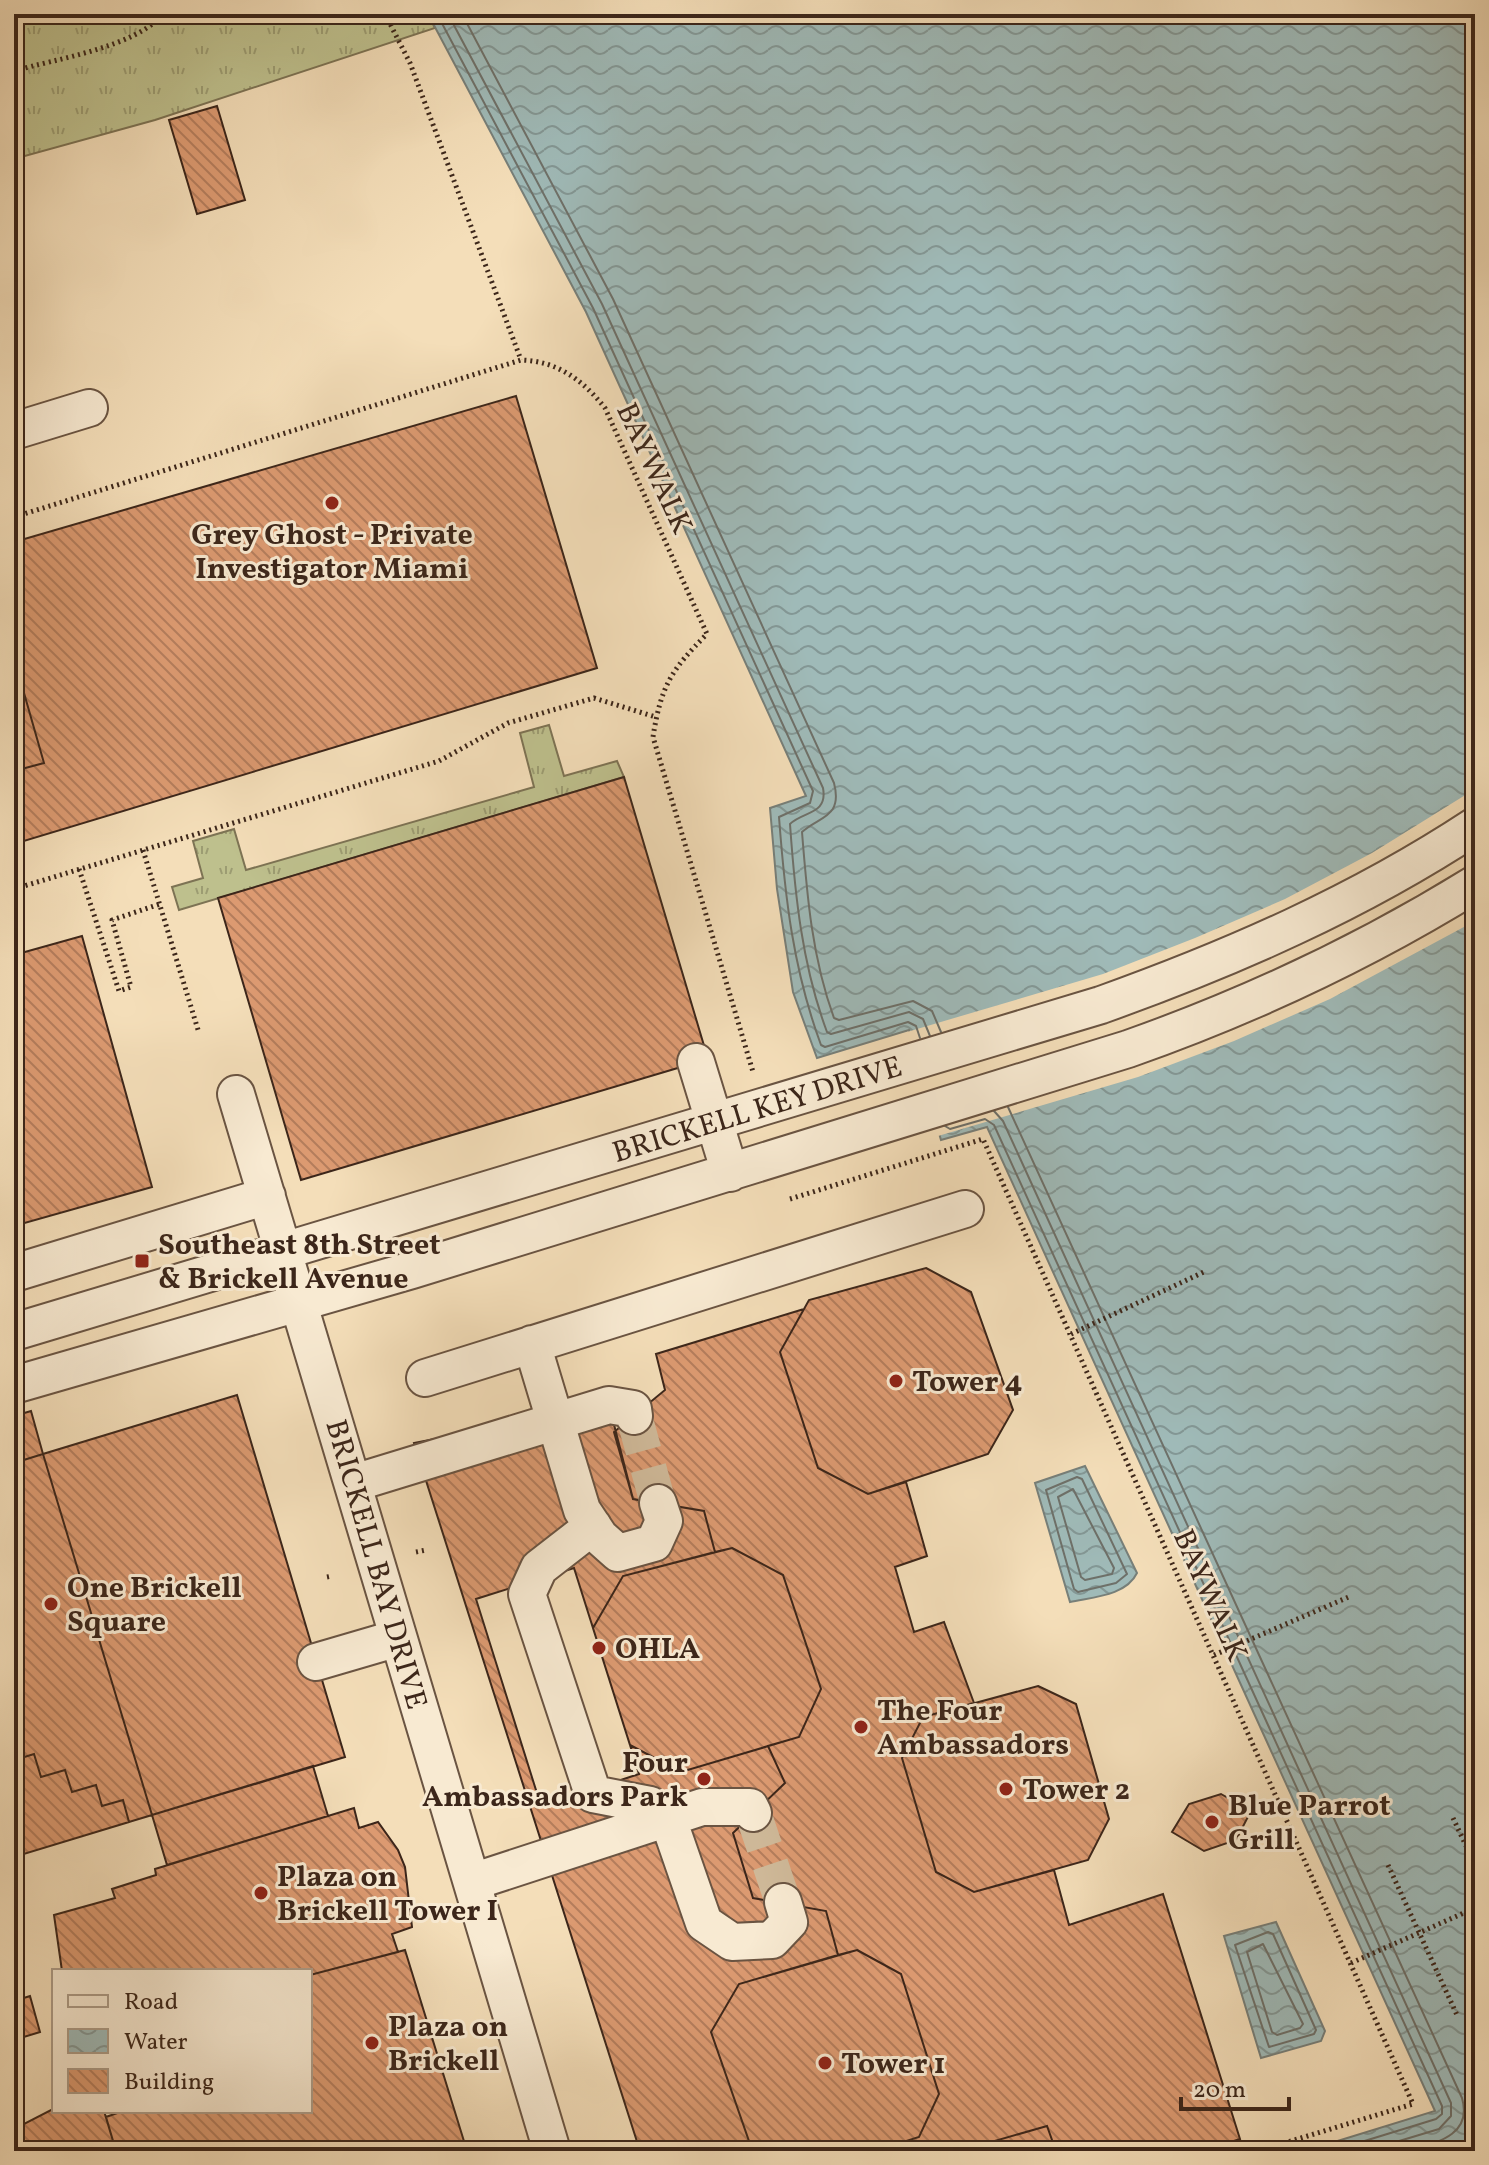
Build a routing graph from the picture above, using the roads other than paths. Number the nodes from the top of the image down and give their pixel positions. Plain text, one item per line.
1 (89, 408) dead end
2 (14, 431) edge
3 (1475, 826) edge
4 (1475, 884) edge
5 (696, 1062) dead end
6 (236, 1094) dead end
7 (715, 1121) junction
8 (730, 1173) junction
9 (267, 1196) junction
10 (965, 1209) dead end
11 (284, 1252) junction
12 (14, 1273) edge
13 (299, 1302) junction
14 (14, 1332) edge
15 (532, 1344) junction
16 (425, 1378) dead end
17 (14, 1385) edge
18 (634, 1416) dead end
19 (556, 1422) junction
20 (354, 1483) junction
21 (658, 1503) tunnel mouth
22 (593, 1526) junction
23 (398, 1638) junction
24 (316, 1662) dead end
25 (753, 1813) dead end
26 (668, 1819) junction
27 (472, 1882) junction
28 (783, 1902) tunnel mouth
29 (552, 2151) edge

1 - 2 street
3 - 7 street, BRICKELL KEY DRIVE
4 - 8 street, BRICKELL KEY DRIVE
5 - 7 street
6 - 9 street, BRICKELL BAY DRIVE
7 - 8 street
7 - 11 street, BRICKELL KEY DRIVE
8 - 13 street, BRICKELL KEY DRIVE
9 - 11 street, BRICKELL BAY DRIVE
9 - 12 street
10 - 15 street
11 - 13 street, BRICKELL BAY DRIVE
11 - 14 street, BRICKELL KEY DRIVE
13 - 17 street, BRICKELL KEY DRIVE
13 - 20 street, BRICKELL BAY DRIVE
15 - 16 street
15 - 19 street
18 - 19 street
19 - 20 street
19 - 22 street
20 - 23 street, BRICKELL BAY DRIVE
21 - 22 street
22 - 26 street
23 - 24 street
23 - 27 street, BRICKELL BAY DRIVE
25 - 26 street
26 - 27 street
26 - 28 street
27 - 29 street, BRICKELL BAY DRIVE

